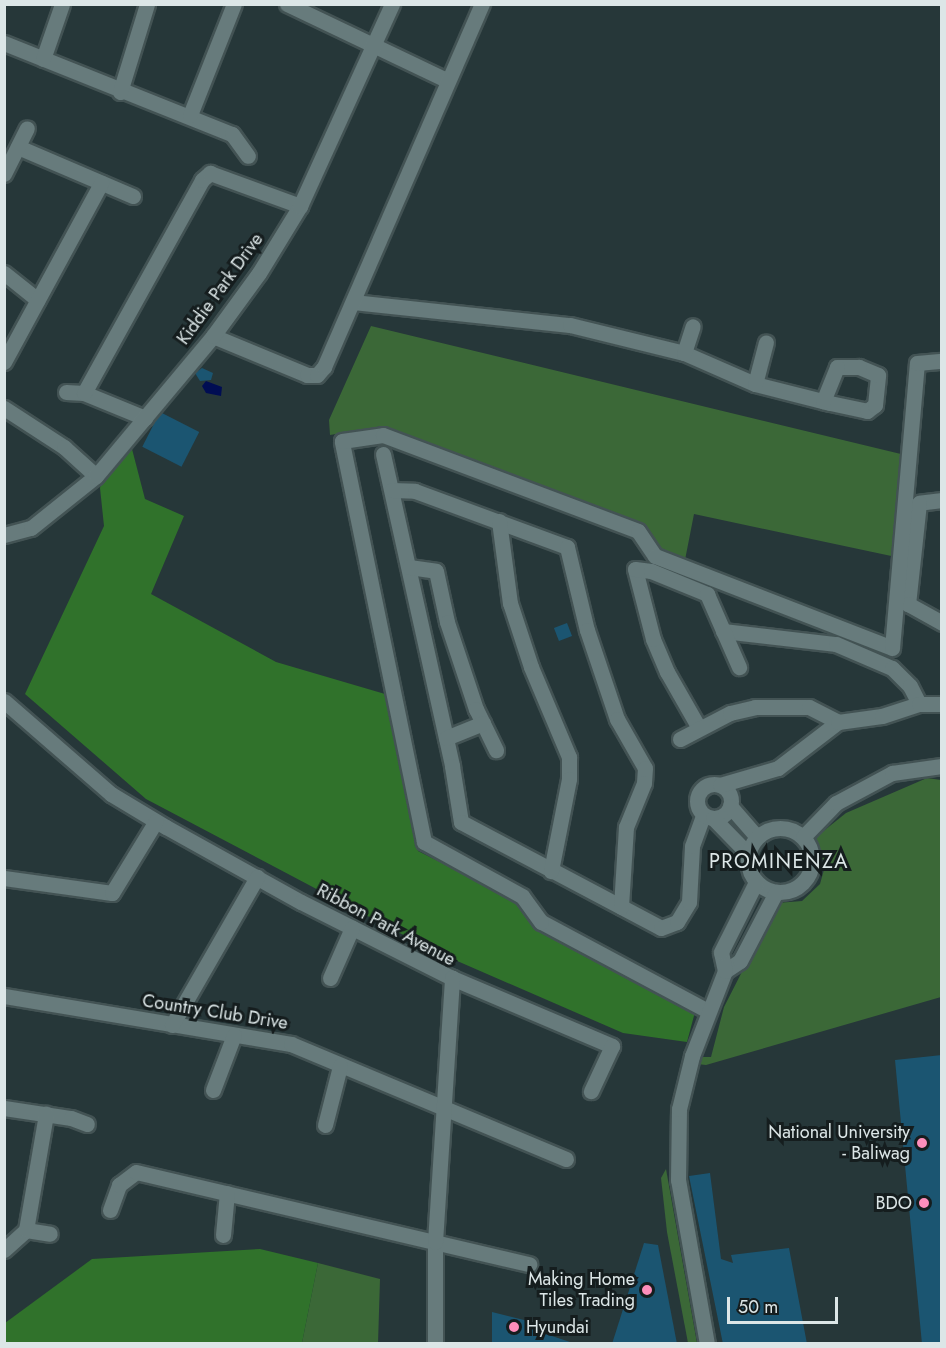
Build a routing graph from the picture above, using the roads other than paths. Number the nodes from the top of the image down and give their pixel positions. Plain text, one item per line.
1 (62, 4) edge
2 (147, 4) edge
3 (234, 4) edge
4 (287, 4) edge
5 (392, 4) edge
6 (482, 4) edge
7 (305, 8) edge
8 (4, 43) edge
9 (373, 48) junction
10 (43, 59) junction
11 (446, 80) junction
12 (120, 92) junction
13 (190, 115) junction
14 (27, 128) dead end
15 (18, 147) junction
16 (248, 156) dead end
17 (4, 174) edge
18 (101, 183) junction
19 (133, 196) dead end
20 (300, 206) junction
21 (4, 273) edge
22 (38, 300) junction
23 (353, 302) junction
24 (693, 326) dead end
25 (213, 336) junction
26 (766, 342) dead end
27 (684, 353) junction
28 (942, 361) edge
29 (4, 362) edge
30 (755, 384) junction
31 (66, 392) dead end
32 (84, 393) junction
33 (823, 401) dead end
34 (4, 408) edge
35 (145, 418) junction
36 (383, 454) dead end
37 (96, 476) junction
38 (392, 490) junction
39 (942, 500) edge
40 (499, 521) junction
41 (4, 535) edge
42 (409, 567) junction
43 (942, 623) edge
44 (723, 631) junction
45 (739, 667) dead end
46 (4, 701) edge
47 (919, 704) junction
48 (942, 704) edge
49 (838, 722) junction
50 (483, 723) junction
51 (699, 728) junction
52 (446, 738) junction
53 (680, 739) dead end
54 (496, 750) dead end
55 (942, 766) edge
56 (720, 785) junction
57 (730, 806) junction
58 (708, 816) junction
59 (156, 820) junction
60 (757, 837) junction
61 (803, 837) junction
62 (748, 854) junction
63 (551, 871) junction
64 (4, 878) edge
65 (256, 878) junction
66 (756, 882) junction
67 (776, 892) junction
68 (621, 907) junction
69 (352, 928) junction
70 (725, 971) junction
71 (330, 978) dead end
72 (452, 978) junction
73 (4, 996) edge
74 (708, 1011) junction
75 (172, 1025) junction
76 (234, 1035) junction
77 (340, 1066) junction
78 (213, 1090) dead end
79 (591, 1091) dead end
80 (4, 1108) edge
81 (443, 1108) junction
82 (46, 1114) junction
83 (87, 1124) dead end
84 (325, 1125) dead end
85 (566, 1159) dead end
86 (227, 1193) junction
87 (110, 1210) dead end
88 (26, 1230) junction
89 (50, 1234) dead end
90 (223, 1235) dead end
91 (435, 1242) junction
92 (4, 1250) edge
93 (529, 1264) dead end
94 (435, 1344) edge
95 (707, 1344) edge

1 - 10 street
2 - 12 street
3 - 13 street
4 - 7 street
5 - 9 street, Kiddie Park Drive
6 - 11 street
7 - 9 street
8 - 10 street
9 - 11 street
9 - 20 street, Kiddie Park Drive
10 - 12 street
11 - 23 street
12 - 13 street
13 - 16 street
14 - 15 street
15 - 17 street
15 - 18 street
18 - 19 street
18 - 22 street
20 - 25 street, Kiddie Park Drive
20 - 32 street
21 - 22 street
22 - 29 street
23 - 25 street
23 - 27 street
24 - 27 street
25 - 35 street, Kiddie Park Drive
26 - 30 street
27 - 30 street
28 - 74 street
30 - 33 street
31 - 32 street
32 - 35 street
34 - 37 street
35 - 37 street, Kiddie Park Drive
36 - 38 street
37 - 41 street, Kiddie Park Drive
38 - 40 street
38 - 42 street
39 - 43 street
40 - 63 street
40 - 68 street
42 - 50 street
42 - 52 street
44 - 45 street
44 - 47 street
44 - 51 street
46 - 59 street, Ribbon Park Avenue
47 - 48 street
47 - 49 street
49 - 51 street
49 - 56 street
50 - 52 street
50 - 54 street
51 - 53 street
52 - 63 street
55 - 61 street
56 - 57 street
56 - 58 street
57 - 58 street
57 - 60 street
58 - 62 street
58 - 68 street
59 - 64 street
59 - 65 street, Ribbon Park Avenue
60 - 61 street
60 - 62 street
61 - 67 street
62 - 66 street
63 - 68 street
65 - 69 street, Ribbon Park Avenue
65 - 75 street
66 - 67 street
66 - 70 street
67 - 70 street
69 - 71 street
69 - 72 street, Ribbon Park Avenue
70 - 74 street
72 - 79 street
72 - 81 street, Ribbon Park Avenue
73 - 75 street, Country Club Drive
74 - 95 street
75 - 76 street, Country Club Drive
76 - 77 street, Country Club Drive
76 - 78 street
77 - 81 street, Country Club Drive
77 - 84 street
80 - 82 street
81 - 85 street, Country Club Drive
81 - 91 street, Ribbon Park Avenue
82 - 83 street
82 - 88 street
86 - 87 street
86 - 90 street
86 - 91 street
88 - 89 street
88 - 92 street
91 - 93 street
91 - 94 street, Ribbon Park Avenue

